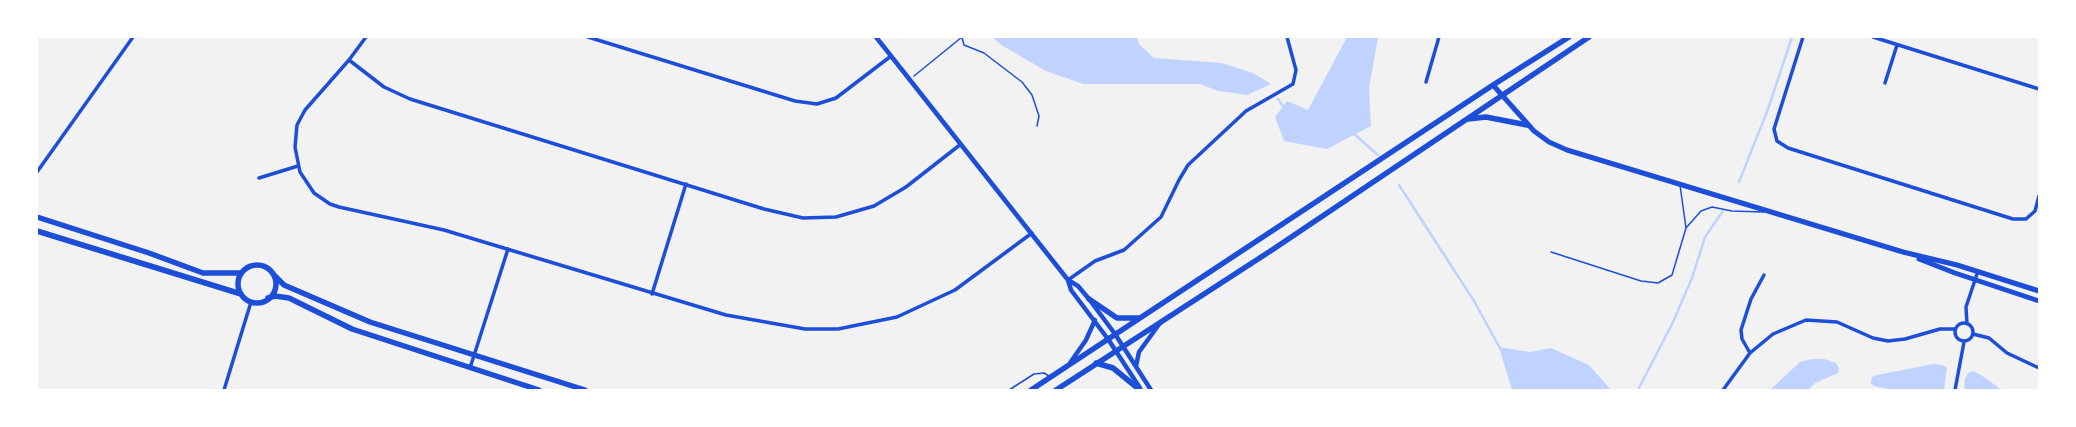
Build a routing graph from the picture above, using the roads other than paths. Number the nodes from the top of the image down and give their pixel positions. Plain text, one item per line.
1 (133, 37) edge
2 (366, 37) edge
3 (588, 37) edge
4 (876, 37) edge
5 (1287, 37) edge
6 (1439, 37) edge
7 (1569, 37) edge
8 (1589, 37) edge
9 (1803, 37) edge
10 (1873, 37) edge
11 (1897, 45) junction
12 (891, 56) junction
13 (349, 60) junction
14 (1426, 82) dead end
15 (1885, 83) dead end
16 (1493, 85) junction
17 (2039, 89) edge
18 (1501, 96) junction
19 (1468, 119) junction
20 (1527, 125) junction
21 (961, 144) junction
22 (298, 166) junction
23 (37, 172) edge
24 (259, 178) dead end
25 (686, 184) junction
26 (1680, 185) junction
27 (2039, 196) edge
28 (1772, 212) junction
29 (37, 217) edge
30 (37, 228) edge
31 (1686, 228) junction
32 (37, 232) edge
33 (1032, 233) junction
34 (56, 237) junction
35 (508, 249) junction
36 (1551, 252) dead end
37 (1904, 252) junction
38 (1978, 271) junction
39 (241, 273) junction
40 (273, 274) junction
41 (1764, 275) dead end
42 (1068, 280) junction
43 (1975, 280) junction
44 (2039, 291) edge
45 (241, 294) junction
46 (652, 294) junction
47 (268, 298) junction
48 (1089, 299) junction
49 (2039, 301) edge
50 (251, 302) junction
51 (1140, 318) junction
52 (1095, 320) junction
53 (1162, 320) junction
54 (1967, 324) junction
55 (1955, 329) junction
56 (1115, 334) junction
57 (1973, 334) junction
58 (1108, 339) junction
59 (1964, 342) junction
60 (1122, 346) junction
61 (1116, 350) junction
62 (1750, 353) junction
63 (474, 355) junction
64 (1070, 363) junction
65 (1096, 363) junction
66 (1136, 366) junction
67 (470, 368) junction
68 (2039, 368) edge
69 (1051, 376) junction
70 (224, 390) edge
71 (539, 390) edge
72 (585, 390) edge
73 (1009, 390) edge
74 (1030, 390) edge
75 (1056, 390) edge
76 (1141, 390) edge
77 (1151, 390) edge
78 (1723, 390) edge
79 (1955, 390) edge

1 - 23 street
2 - 13 street
3 - 12 street
4 - 12 street
5 - 42 street
6 - 14 street
7 - 16 main road
8 - 18 main road
9 - 27 street
10 - 11 street
11 - 15 street
11 - 17 street
12 - 21 street
13 - 22 street
13 - 25 street
16 - 18 main road
16 - 51 main road
18 - 19 main road
18 - 20 main road
19 - 20 main road
19 - 53 main road
20 - 26 main road
21 - 25 street
21 - 33 street
22 - 24 street
22 - 35 street
25 - 46 street
26 - 28 main road
26 - 31 lane
28 - 31 lane
28 - 37 main road
29 - 39 main road
30 - 34 main road
31 - 36 lane
32 - 34 main road
33 - 42 street
33 - 46 street
34 - 45 main road
35 - 46 street
35 - 63 street
37 - 38 main road
37 - 43 main road
38 - 43 street
38 - 44 main road
39 - 40 main road
39 - 45 main road
40 - 47 main road
40 - 63 main road
41 - 62 street
42 - 48 street
42 - 52 street
43 - 49 main road
43 - 54 street
45 - 50 main road
47 - 50 main road
47 - 67 main road
48 - 51 main road
48 - 56 street
50 - 70 street
51 - 56 main road
52 - 58 street
52 - 64 street
53 - 60 main road
53 - 66 street
54 - 55 street
54 - 57 street
55 - 59 street
55 - 62 street
56 - 58 main road
56 - 60 street
57 - 59 street
57 - 68 street
58 - 61 street
58 - 64 main road
59 - 79 street
60 - 61 main road
60 - 66 street
61 - 65 main road
61 - 76 street
62 - 78 street
63 - 67 street
63 - 72 main road
64 - 69 main road
65 - 75 main road
65 - 76 main road
66 - 77 street
67 - 71 main road
69 - 73 lane
69 - 74 main road

